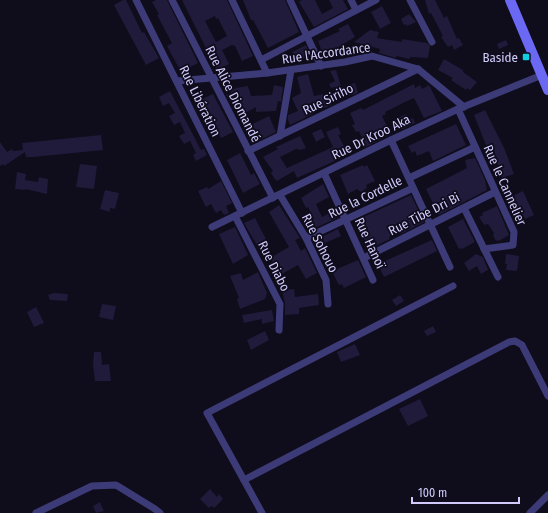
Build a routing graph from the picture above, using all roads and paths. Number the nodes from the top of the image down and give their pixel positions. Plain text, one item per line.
1 (136, 0) edge
2 (172, 0) edge
3 (232, 0) edge
4 (290, 0) edge
5 (351, 0) edge
6 (376, 0) edge
7 (410, 0) edge
8 (510, 0) edge
9 (356, 10) junction
10 (307, 35) junction
11 (432, 42) dead end
12 (261, 60) junction
13 (321, 66) junction
14 (418, 69) junction
15 (292, 70) junction
16 (267, 73) junction
17 (542, 75) junction
18 (210, 78) junction
19 (177, 81) junction
20 (548, 90) edge
21 (461, 108) junction
22 (280, 136) junction
23 (391, 140) junction
24 (475, 147) junction
25 (248, 151) junction
26 (324, 173) junction
27 (409, 178) junction
28 (413, 188) junction
29 (495, 192) junction
30 (277, 197) junction
31 (464, 208) junction
32 (242, 213) junction
33 (235, 216) junction
34 (346, 220) junction
35 (430, 224) junction
36 (212, 228) dead end
37 (306, 238) junction
38 (484, 249) junction
39 (364, 258) junction
40 (450, 267) dead end
41 (498, 277) dead end
42 (373, 280) dead end
43 (453, 286) dead end
44 (328, 304) dead end
45 (279, 330) dead end
46 (548, 396) edge
47 (244, 480) junction
48 (548, 495) edge
49 (36, 513) edge
50 (160, 513) edge
51 (262, 513) edge
52 (530, 513) edge

1 - 19 street, Rue Libération
2 - 18 street, Rue Alice Diomandé
3 - 12 street
4 - 10 street
5 - 9 street
6 - 9 street
7 - 11 street
8 - 17 street
9 - 10 street
10 - 12 street
10 - 13 street
12 - 16 street
13 - 14 street, Rue l'Accordance
13 - 15 street, Rue l'Accordance
14 - 21 street, Rue l'Accordance
14 - 22 street, Rue Siriho
15 - 16 street, Rue l'Accordance
15 - 22 street
16 - 18 street, Rue l'Accordance
17 - 20 street
17 - 21 street, Rue Dr Kroo Aka
18 - 19 street, Rue l'Accordance
18 - 25 street, Rue Alice Diomandé
19 - 32 street, Rue Libération
21 - 23 street, Rue Dr Kroo Aka
21 - 24 street, Rue le Cannelier
22 - 25 street, Rue Siriho
23 - 26 street, Rue Dr Kroo Aka
23 - 27 street
24 - 27 street
24 - 29 street, Rue le Cannelier
25 - 30 street, Rue Alice Diomandé
26 - 30 street, Rue Dr Kroo Aka
26 - 34 street, Rue Hanoï
27 - 28 street
28 - 34 street, Rue la Cordelle
28 - 35 street
29 - 31 street, Rue Tibe Dri Bi
29 - 38 street, Rue le Cannelier
30 - 32 street, Rue Dr Kroo Aka
30 - 37 street, Rue Sohouo
31 - 35 street, Rue Tibe Dri Bi
31 - 38 street
32 - 33 street, Rue Dr Kroo Aka
33 - 36 street, Rue Dr Kroo Aka
33 - 45 street, Rue Diabo
34 - 37 street, Rue la Cordelle
34 - 39 street, Rue Hanoï
35 - 39 street, Rue Tibe Dri Bi
35 - 40 street
37 - 44 street, Rue Sohouo
38 - 41 street
39 - 42 street, Rue Hanoï
43 - 47 street
46 - 47 street
47 - 51 street
48 - 52 street
49 - 50 street

